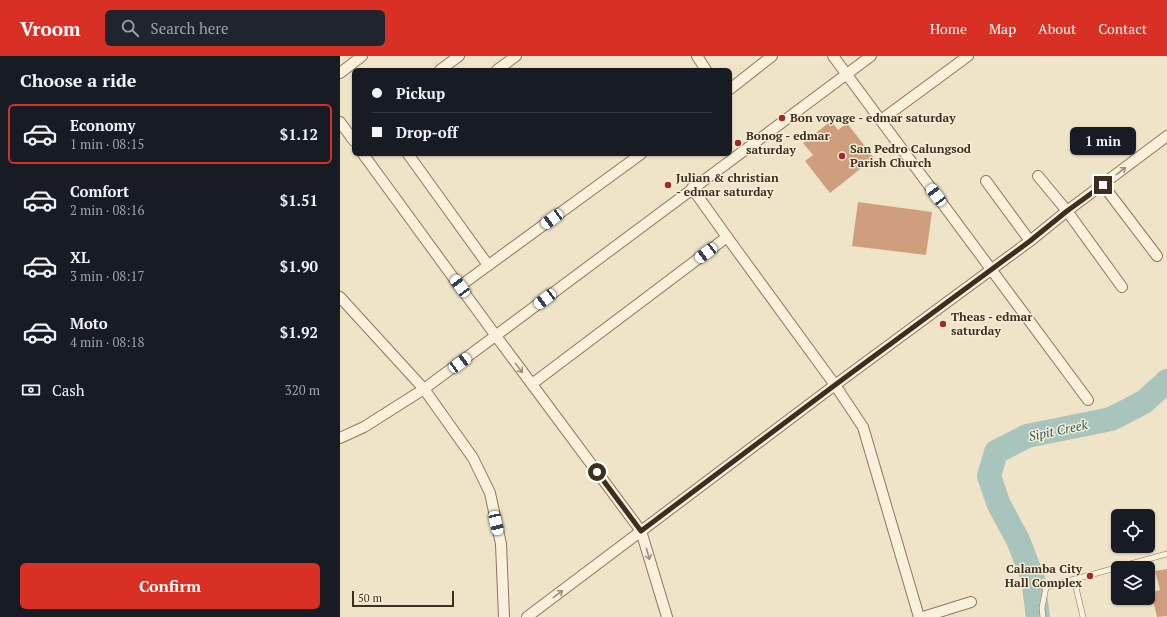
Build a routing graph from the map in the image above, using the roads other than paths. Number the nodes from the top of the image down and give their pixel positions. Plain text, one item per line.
1 (362, 56) edge
2 (459, 56) edge
3 (516, 56) edge
4 (697, 56) edge
5 (772, 56) edge
6 (833, 56) edge
7 (871, 56) edge
8 (968, 56) edge
9 (443, 68) edge
10 (500, 68) edge
11 (705, 68) edge
12 (340, 73) edge
13 (846, 74) junction
14 (732, 86) edge
15 (881, 120) junction
16 (340, 122) edge
17 (1167, 136) edge
18 (352, 137) edge
19 (365, 156) edge
20 (409, 156) edge
21 (638, 156) edge
22 (1038, 176) dead end
23 (986, 181) dead end
24 (1103, 185) junction
25 (692, 188) junction
26 (1067, 211) junction
27 (727, 237) junction
28 (1030, 241) junction
29 (1157, 256) dead end
30 (488, 265) junction
31 (991, 269) junction
32 (460, 286) junction
33 (1122, 287) dead end
34 (340, 297) edge
35 (496, 336) junction
36 (532, 384) junction
37 (835, 385) junction
38 (424, 389) junction
39 (1088, 400) dead end
40 (340, 438) edge
41 (641, 531) junction
42 (1167, 554) edge
43 (1074, 579) junction
44 (971, 602) dead end
45 (504, 617) edge
46 (527, 617) edge
47 (667, 617) edge
48 (919, 617) edge
49 (923, 617) edge
50 (1043, 617) edge
51 (1083, 617) edge

1 - 12 street
2 - 9 street
3 - 10 street
4 - 11 street
5 - 14 street
6 - 13 street
7 - 13 street
8 - 15 street
13 - 15 street
13 - 25 street
15 - 31 street
16 - 18 street
24 -> 17 street
19 - 32 street
20 - 30 street
21 - 30 street
22 - 26 street
23 - 28 street
24 - 26 street
24 - 29 street
25 - 27 street
25 - 35 street
26 - 28 street
26 - 33 street
27 - 36 street
27 - 37 street
28 - 31 street
30 - 32 street
31 - 37 street
31 - 39 street
32 - 35 street
34 - 38 street
35 -> 36 street
35 - 38 street
36 - 41 street
37 - 41 street
37 - 48 street
38 - 40 street
38 - 45 street
46 -> 41 street
41 -> 47 street
42 - 43 lane
43 - 50 lane
43 - 51 lane
44 - 49 street

